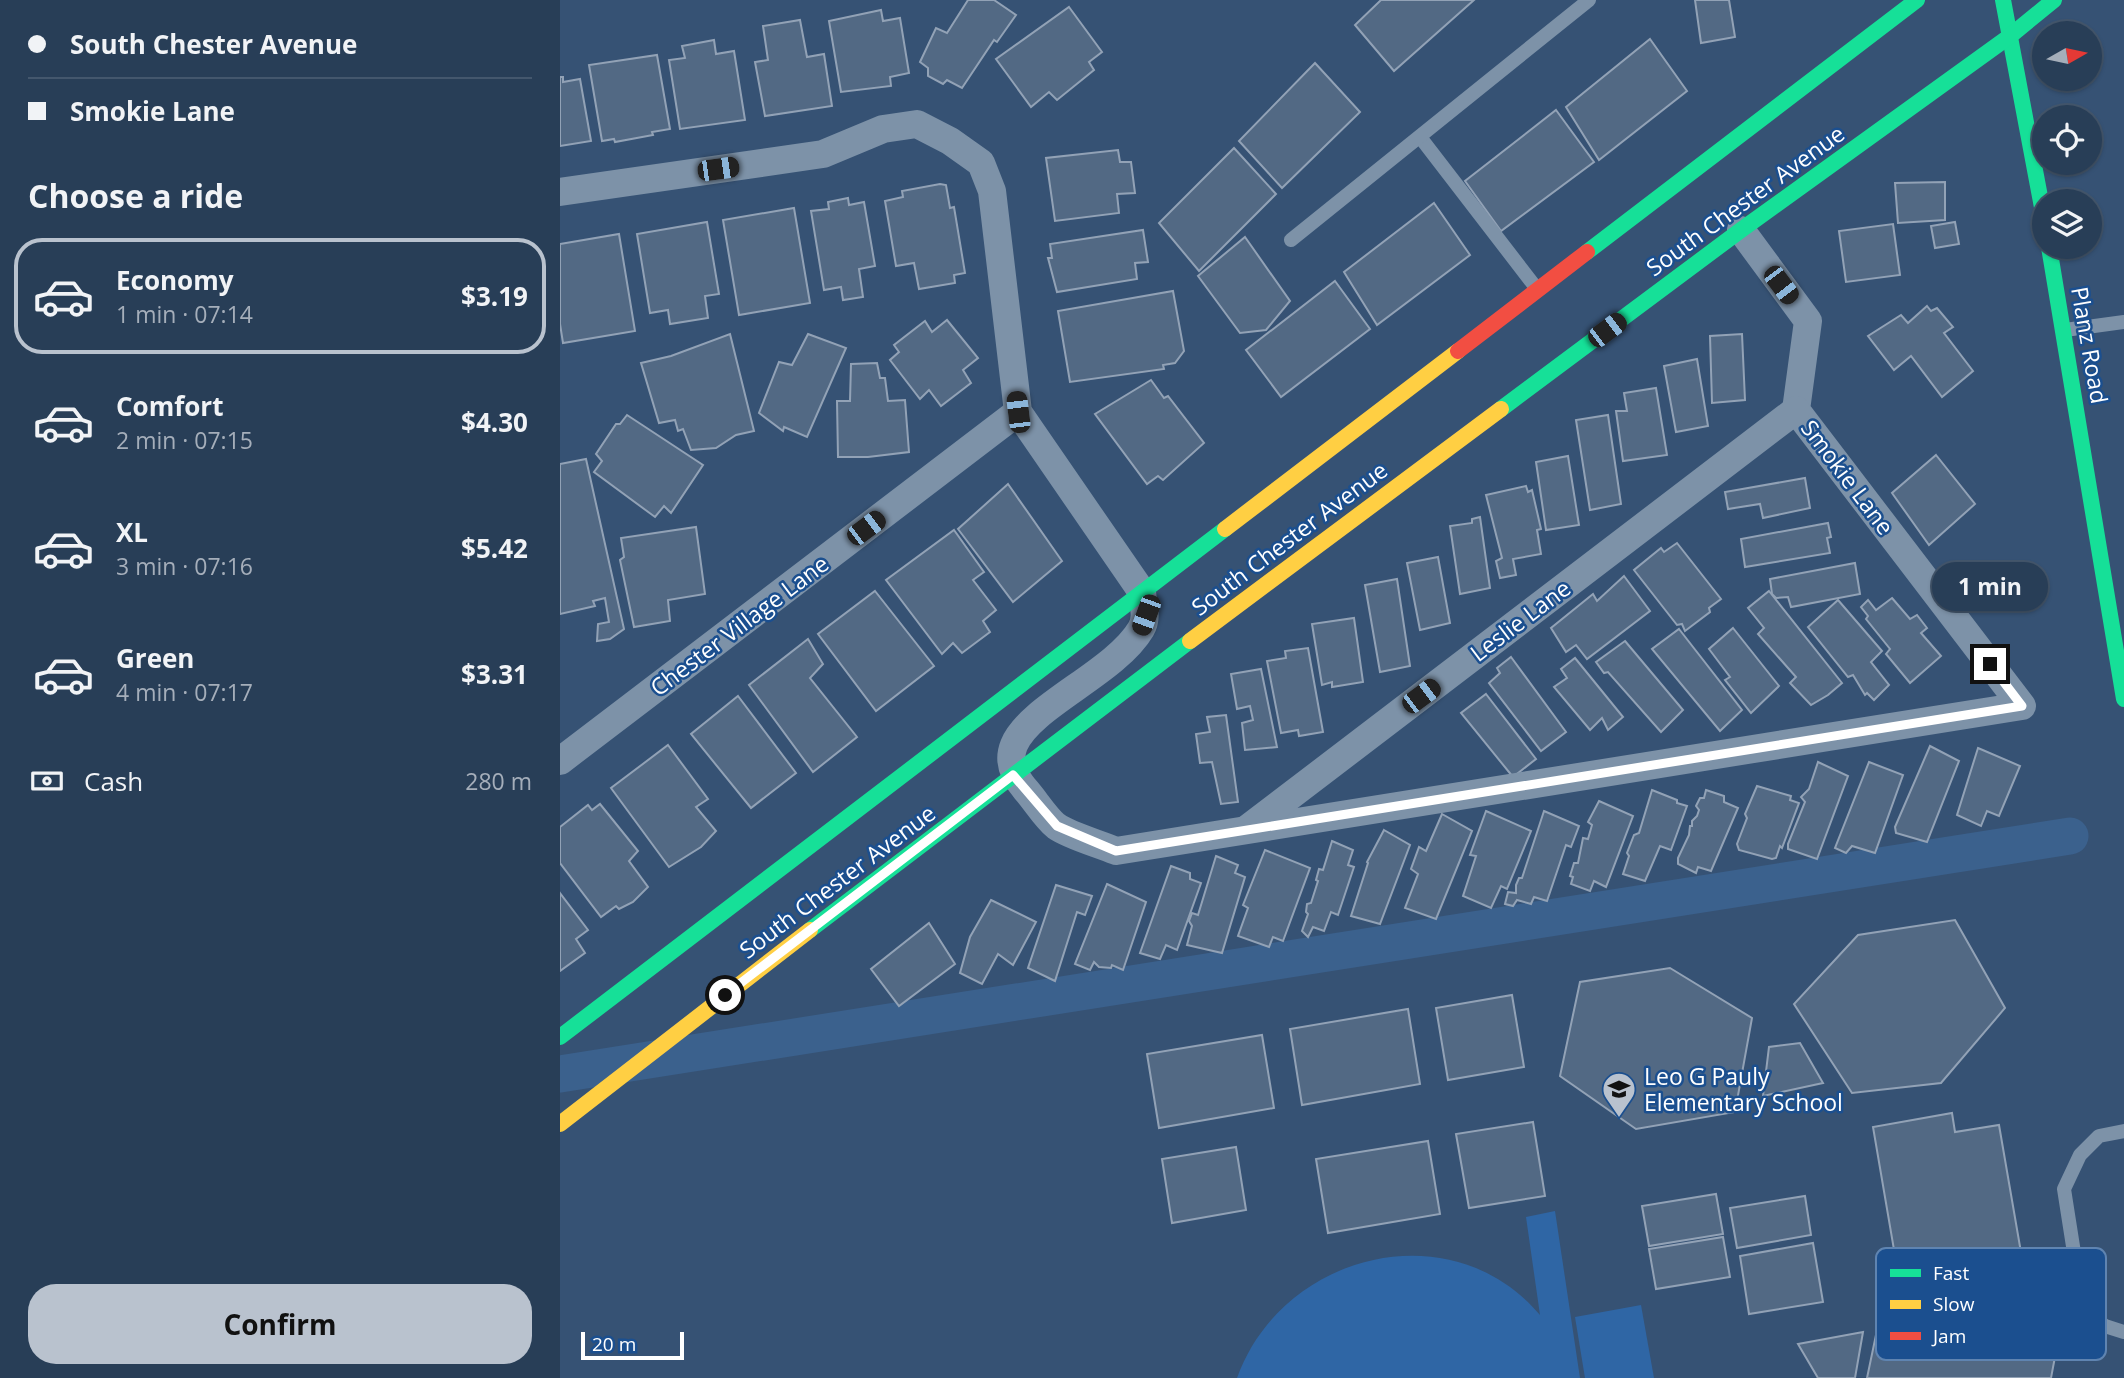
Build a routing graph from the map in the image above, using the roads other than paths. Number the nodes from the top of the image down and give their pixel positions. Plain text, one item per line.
1 (1589, 0) edge
2 (1917, 0) edge
3 (2003, 0) edge
4 (2054, 0) edge
5 (2010, 36) junction
6 (1420, 137) junction
7 (2039, 189) edge
8 (560, 192) edge
9 (1741, 230) junction
10 (1291, 240) dead end
11 (2051, 259) edge
12 (1538, 290) junction
13 (2124, 322) edge
14 (2065, 330) junction
15 (1796, 410) junction
16 (1018, 412) junction
17 (1142, 592) junction
18 (2124, 699) edge
19 (560, 761) edge
20 (1013, 775) junction
21 (1245, 830) junction
22 (560, 1037) edge
23 (560, 1124) edge
24 (2124, 1131) edge
25 (2073, 1248) edge
26 (2106, 1326) edge
27 (2124, 1332) edge

1 - 6 lane
2 - 12 main road, South Chester Avenue
3 - 5 main road
4 - 5 main road, South Chester Avenue
5 - 7 main road
5 - 9 main road, South Chester Avenue
6 - 10 lane
6 - 12 lane
8 - 16 street
9 - 15 street, Smokie Lane
9 - 20 main road, South Chester Avenue
11 - 14 main road, Planz Road
12 - 17 main road, South Chester Avenue
13 - 14 lane
14 - 18 main road, Planz Road
15 - 21 street, Leslie Lane
15 - 21 street, Smokie Lane
16 - 17 street
16 - 19 street, Chester Village Lane
17 - 20 street
17 - 22 main road, South Chester Avenue
20 - 21 street
20 - 23 main road, South Chester Avenue
24 - 25 lane
26 - 27 lane

